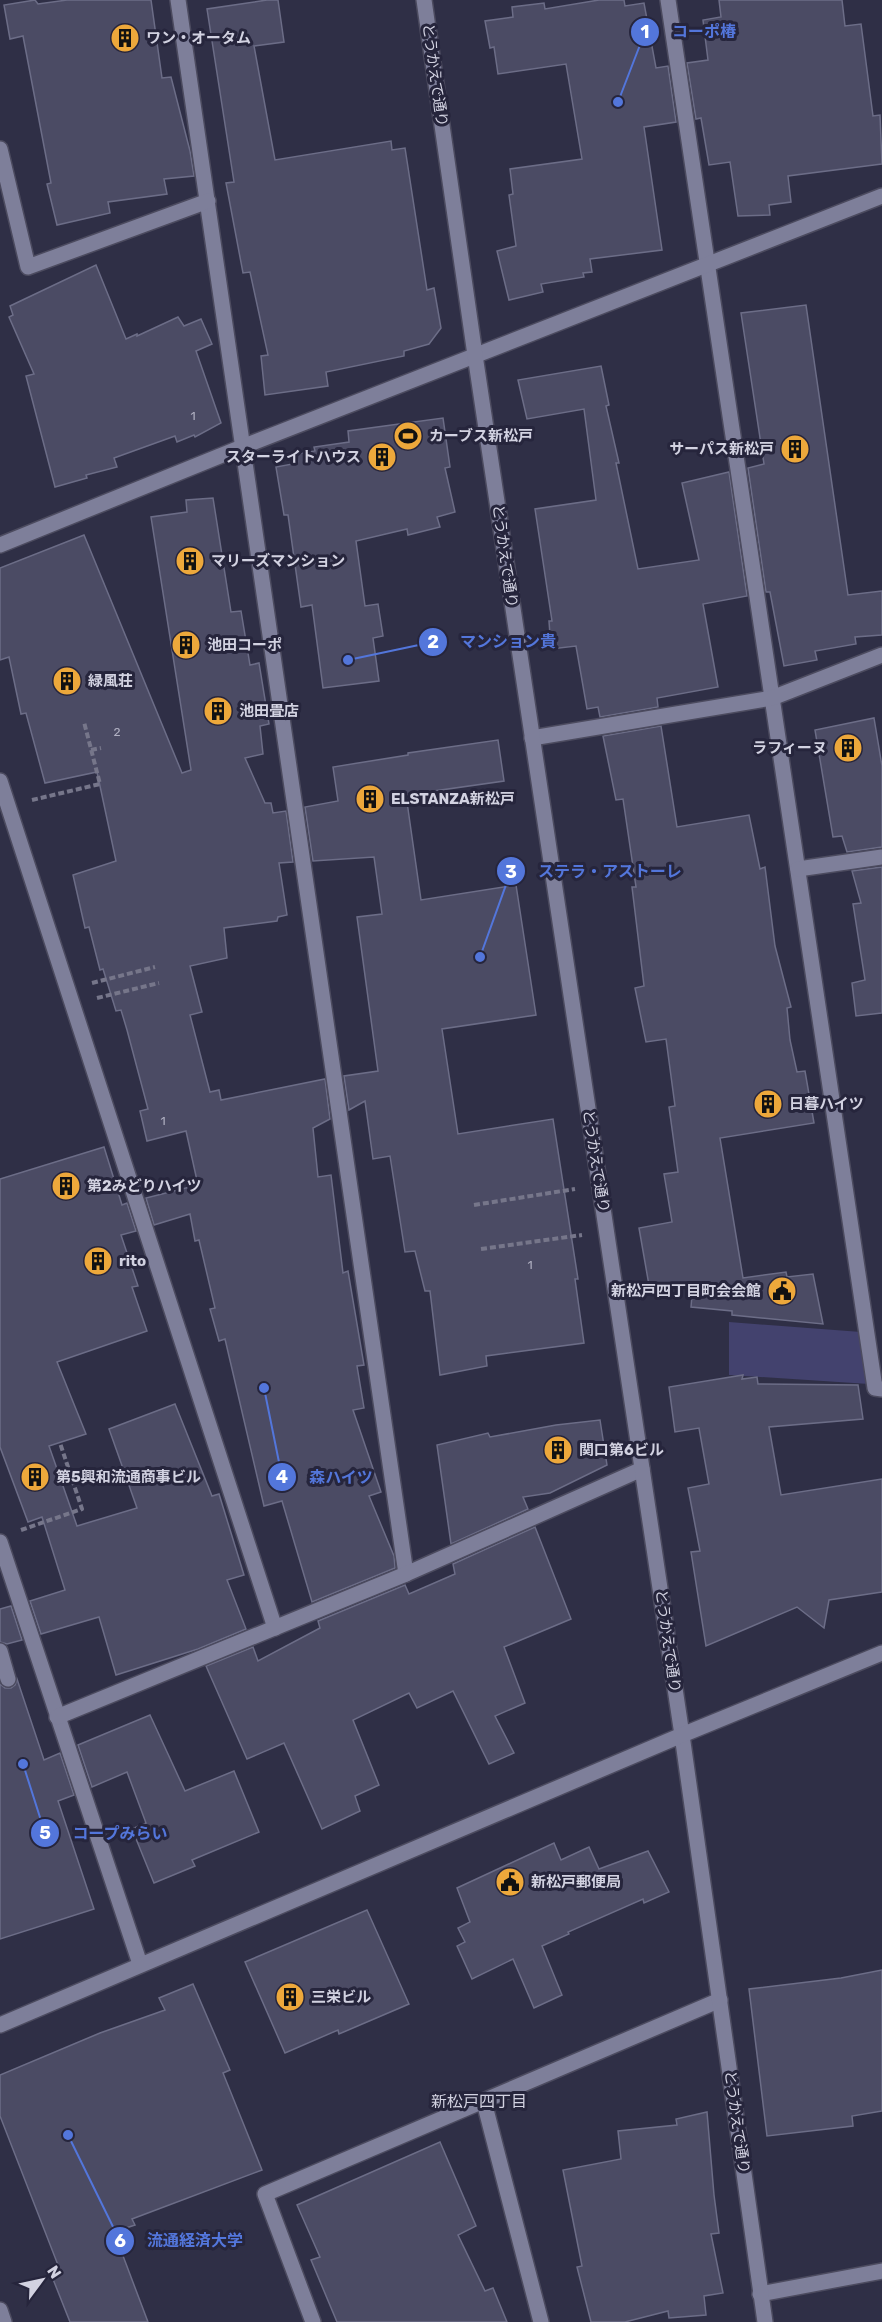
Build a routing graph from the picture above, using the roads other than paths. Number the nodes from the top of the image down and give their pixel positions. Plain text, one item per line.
1 (178, 0) edge
2 (424, 0) edge
3 (668, 0) edge
4 (0, 149) edge
5 (882, 196) edge
6 (208, 201) junction
7 (708, 264) junction
8 (475, 355) junction
9 (242, 447) junction
10 (0, 545) edge
11 (882, 655) edge
12 (772, 698) junction
13 (532, 738) junction
14 (0, 781) edge
15 (882, 857) edge
16 (798, 869) junction
17 (882, 1389) edge
18 (642, 1469) junction
19 (5, 1538) edge
20 (406, 1574) junction
21 (275, 1628) junction
22 (0, 1652) edge
23 (882, 1653) edge
24 (8, 1678) dead end
25 (57, 1717) junction
26 (682, 1735) junction
27 (140, 1964) junction
28 (720, 2000) junction
29 (0, 2025) edge
30 (484, 2102) junction
31 (882, 2271) edge
32 (760, 2294) junction
33 (0, 2310) edge
34 (4, 2322) edge
35 (313, 2322) edge
36 (541, 2322) edge
37 (765, 2322) edge

1 - 6 street
2 - 8 street, とうかえで通り
3 - 7 street
4 - 6 street
5 - 7 street
6 - 9 street
7 - 8 street
7 - 12 street
8 - 9 street
8 - 13 street, とうかえで通り
9 - 10 street
9 - 20 street
11 - 12 street
12 - 13 street
12 - 16 street
13 - 18 street, とうかえで通り
14 - 21 street
15 - 16 street
16 - 17 street
18 - 20 street
18 - 26 street, とうかえで通り
19 - 25 street
20 - 21 street
21 - 25 street
22 - 24 street
23 - 26 street
25 - 27 street
26 - 27 street
26 - 28 street, とうかえで通り
27 - 29 street
28 - 30 street
28 - 32 street, とうかえで通り
30 - 35 street
30 - 36 street
31 - 32 street
32 - 37 street, とうかえで通り
33 - 34 street

